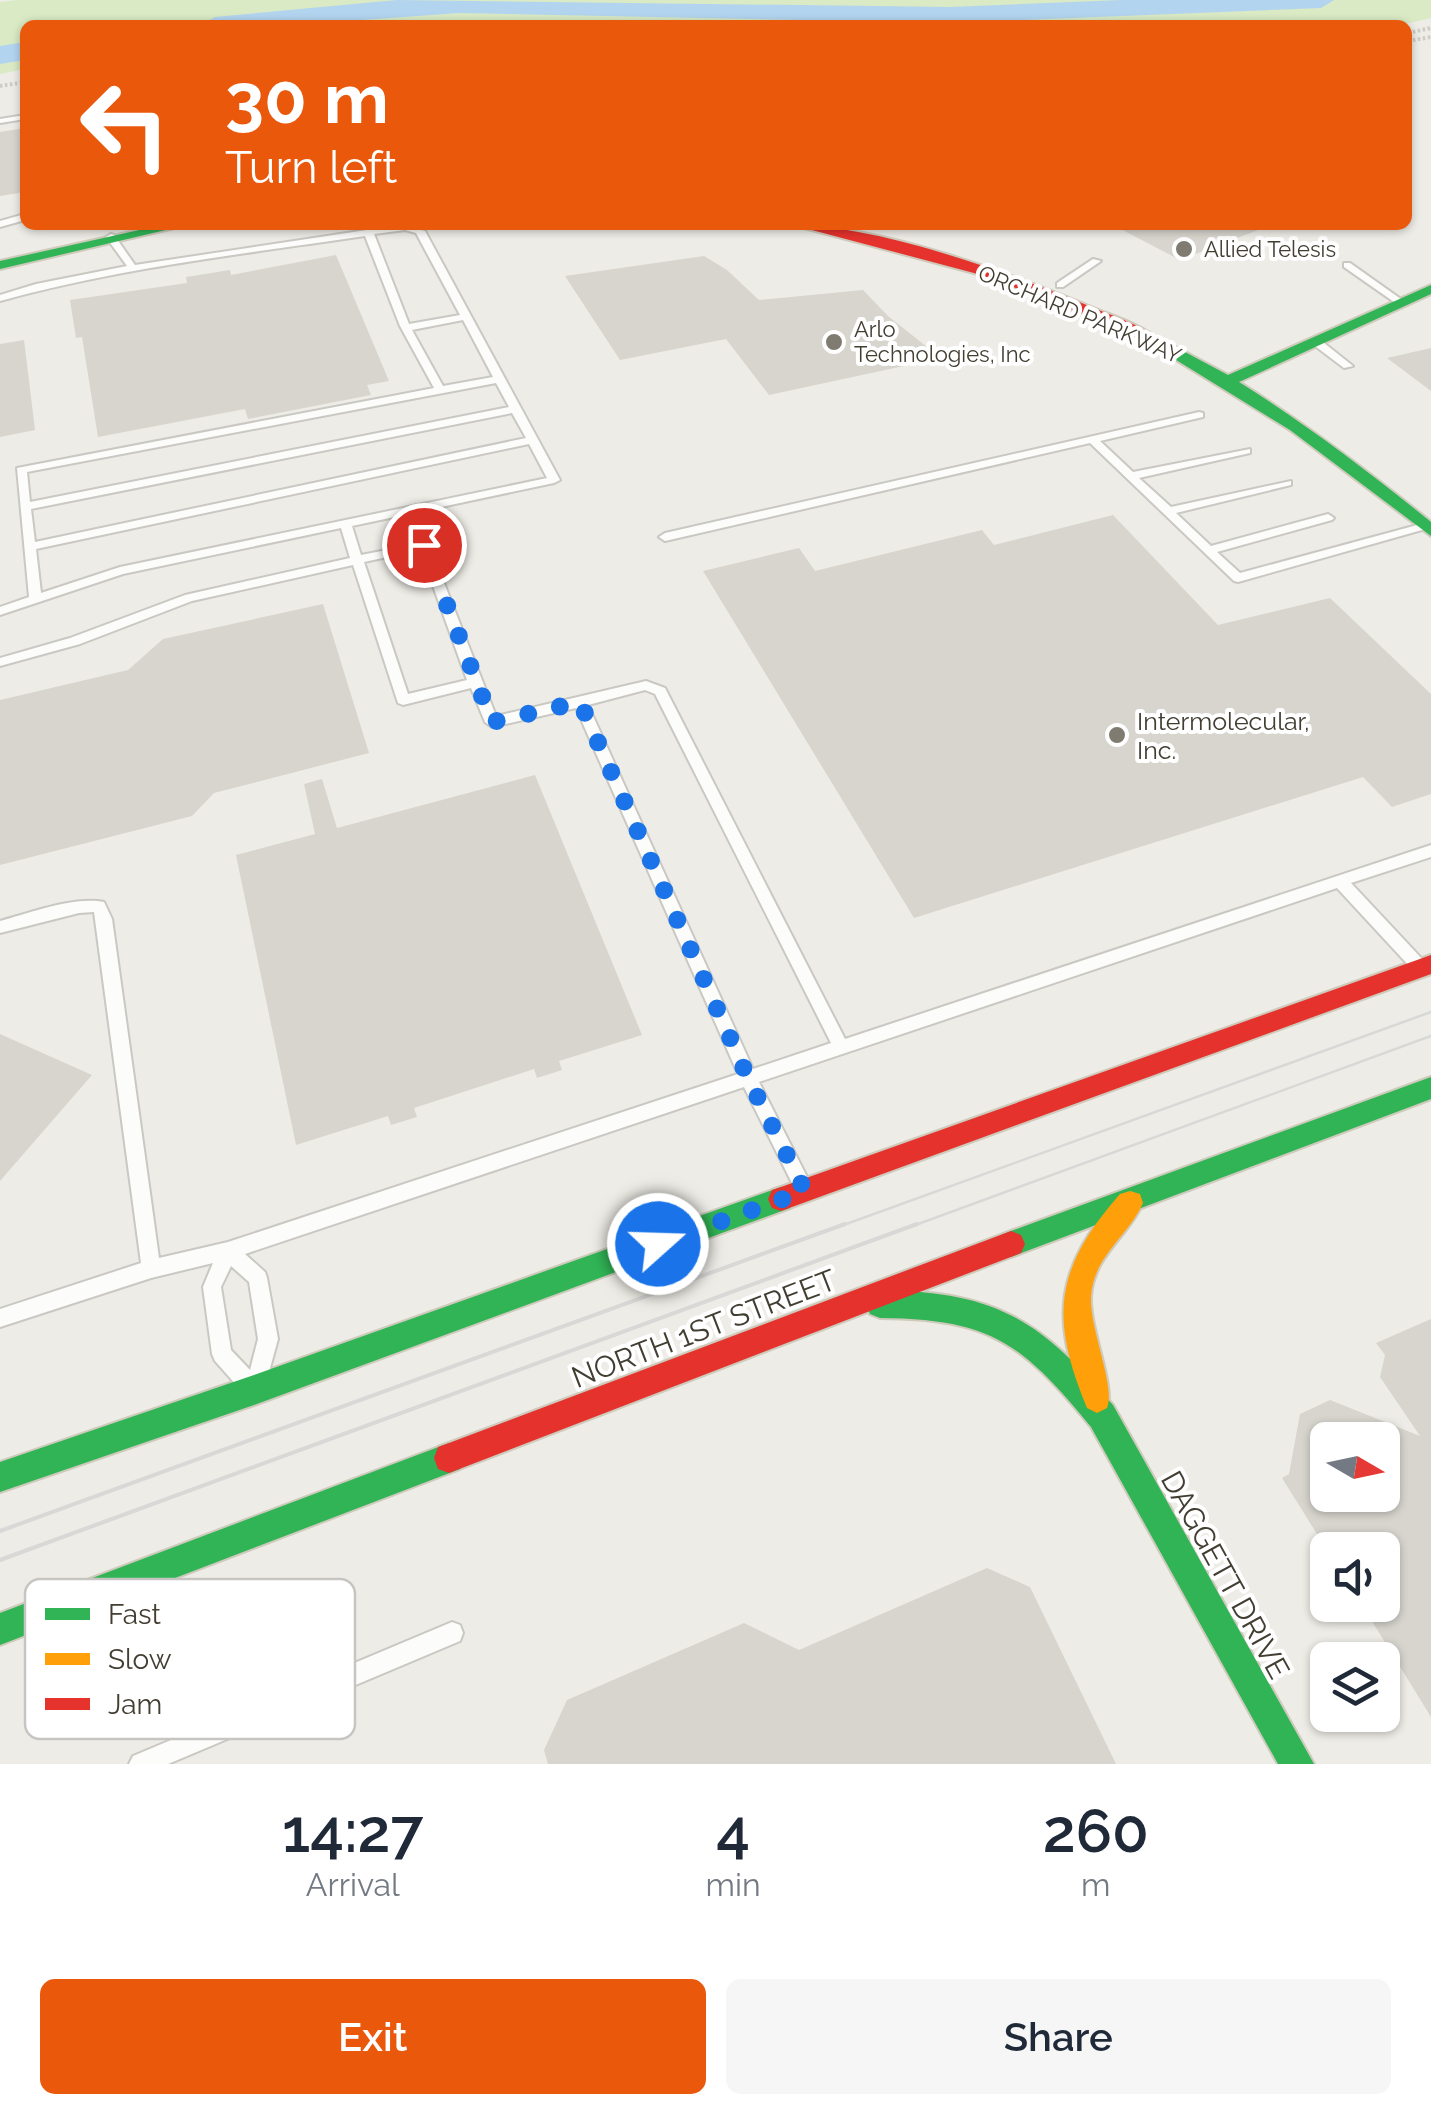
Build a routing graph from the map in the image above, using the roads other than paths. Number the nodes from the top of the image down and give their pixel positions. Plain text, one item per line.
1 (380, 230) edge
2 (420, 230) edge
3 (834, 230) edge
4 (872, 230) edge
5 (109, 231) edge
6 (368, 232) junction
7 (0, 256) edge
8 (1096, 260) dead end
9 (0, 264) edge
10 (1348, 265) dead end
11 (133, 268) junction
12 (1431, 289) edge
13 (1053, 290) junction
14 (0, 298) edge
15 (1400, 302) junction
16 (465, 317) junction
17 (406, 328) junction
18 (1315, 341) junction
19 (1348, 366) dead end
20 (1237, 376) junction
21 (499, 379) junction
22 (440, 390) junction
23 (515, 409) junction
24 (1199, 415) dead end
25 (532, 440) junction
26 (1093, 440) junction
27 (1246, 450) dead end
28 (1130, 476) junction
29 (1287, 483) dead end
30 (1431, 502) edge
31 (25, 507) junction
32 (1170, 511) junction
33 (1328, 518) dead end
34 (345, 524) junction
35 (1429, 527) edge
36 (665, 537) dead end
37 (30, 547) junction
38 (1210, 550) junction
39 (357, 560) junction
40 (35, 598) junction
41 (0, 611) edge
42 (0, 662) edge
43 (475, 683) junction
44 (580, 702) junction
45 (1431, 851) edge
46 (1340, 881) junction
47 (0, 927) edge
48 (1426, 966) edge
49 (840, 1046) junction
50 (748, 1078) junction
51 (1431, 1088) edge
52 (805, 1191) junction
53 (1140, 1194) junction
54 (228, 1251) junction
55 (150, 1269) junction
56 (847, 1307) junction
57 (0, 1318) edge
58 (254, 1390) junction
59 (1102, 1416) junction
60 (0, 1477) edge
61 (132, 1579) edge
62 (25, 1619) edge
63 (0, 1629) edge
64 (452, 1633) dead end
65 (355, 1674) edge
66 (200, 1739) edge
67 (140, 1764) edge
68 (1297, 1764) edge

1 - 6 lane
2 - 16 lane
3 - 13 main road, ORCHARD PARKWAY
4 - 13 main road, ORCHARD PARKWAY
5 - 7 main road
5 - 9 main road
5 - 11 lane
6 - 11 lane
6 - 17 lane
8 - 13 lane
10 - 15 lane
11 - 14 lane
12 - 15 main road
13 - 20 main road, ORCHARD PARKWAY
15 - 18 main road
16 - 17 lane
16 - 21 lane
17 - 22 lane
18 - 19 lane
18 - 20 main road
20 - 30 main road, ORCHARD PARKWAY
20 - 35 main road, ORCHARD PARKWAY
21 - 22 lane
21 - 23 lane
22 - 31 lane
23 - 25 lane
23 - 31 lane
24 - 26 lane
25 - 34 lane
25 - 37 lane
26 - 28 lane
26 - 36 lane
27 - 28 lane
28 - 32 lane
29 - 32 lane
31 - 37 lane
32 - 38 lane
33 - 38 lane
34 - 39 lane
34 - 40 lane
35 - 38 lane
37 - 40 lane
39 - 42 lane
39 - 43 lane
39 - 43 lane
40 - 41 lane
43 - 44 lane
44 - 49 lane
44 - 50 lane
45 - 46 lane
46 - 48 lane
46 - 49 lane
47 - 55 lane
48 - 52 main road
49 - 50 lane
50 - 52 lane
50 - 54 lane
51 - 53 main road, NORTH 1ST STREET
52 - 58 main road
53 - 56 main road, NORTH 1ST STREET
53 - 59 main road
54 - 55 lane
54 - 58 lane
54 - 58 lane
55 - 57 lane
56 - 59 main road
56 - 61 main road, NORTH 1ST STREET
58 - 60 main road
59 - 68 main road, DAGGETT DRIVE
62 - 63 main road, NORTH 1ST STREET
64 - 65 lane
66 - 67 lane

